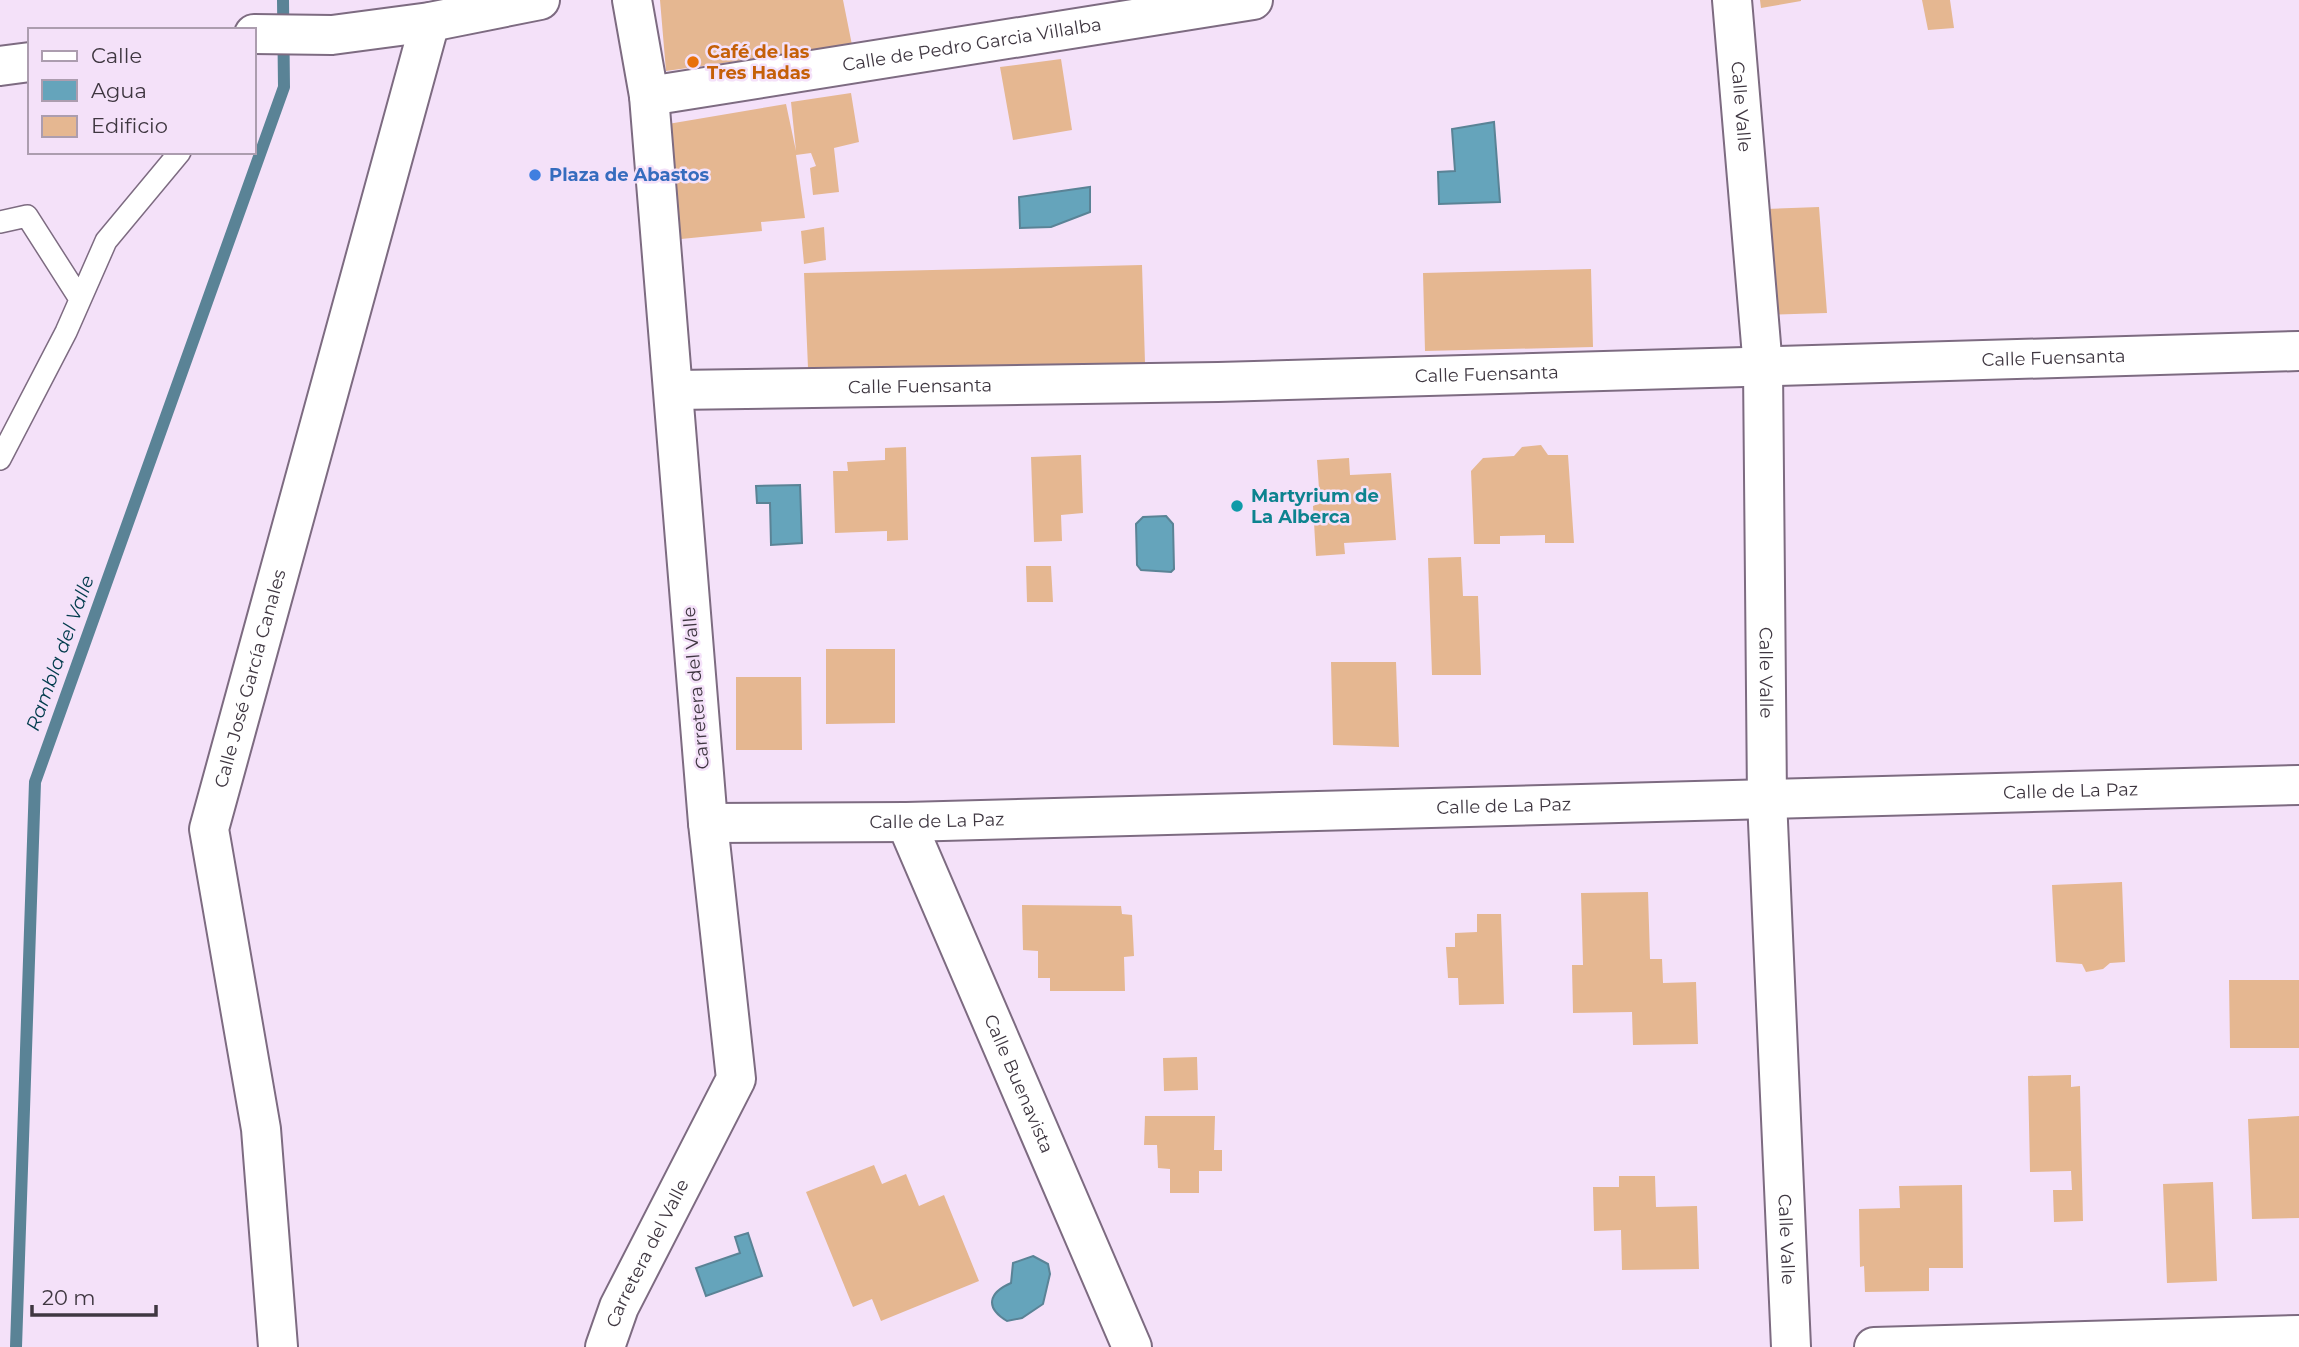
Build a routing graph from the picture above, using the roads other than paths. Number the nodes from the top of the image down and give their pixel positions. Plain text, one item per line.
1 (540, 0) edge
2 (632, 0) edge
3 (1253, 0) edge
4 (1732, 0) edge
5 (430, 22) junction
6 (256, 34) edge
7 (28, 62) edge
8 (0, 66) edge
9 (649, 96) junction
10 (178, 154) edge
11 (0, 222) edge
12 (80, 299) junction
13 (2299, 351) edge
14 (1763, 368) junction
15 (675, 390) junction
16 (0, 459) edge
17 (2299, 785) edge
18 (1768, 799) junction
19 (906, 822) junction
20 (708, 823) junction
21 (2299, 1335) edge
22 (278, 1347) edge
23 (605, 1347) edge
24 (1132, 1347) edge
25 (1791, 1347) edge
26 (1874, 1347) edge

1 - 5 street
2 - 9 street, Carretera del Valle
3 - 9 street, Calle de Pedro Garcia Villalba
4 - 14 street, Calle Valle
5 - 6 street
5 - 22 street, Calle José García Canales
7 - 8 street
9 - 15 street, Carretera del Valle
10 - 12 lane
11 - 12 lane
12 - 16 lane
13 - 14 street, Calle Fuensanta
14 - 15 street, Calle Fuensanta
14 - 18 street, Calle Valle
15 - 20 street, Carretera del Valle
17 - 18 street, Calle de La Paz
18 - 19 street, Calle de La Paz
18 - 25 street, Calle Valle
19 - 20 street, Calle de La Paz
19 - 24 street, Calle Buenavista
20 - 23 street, Carretera del Valle
21 - 26 street

